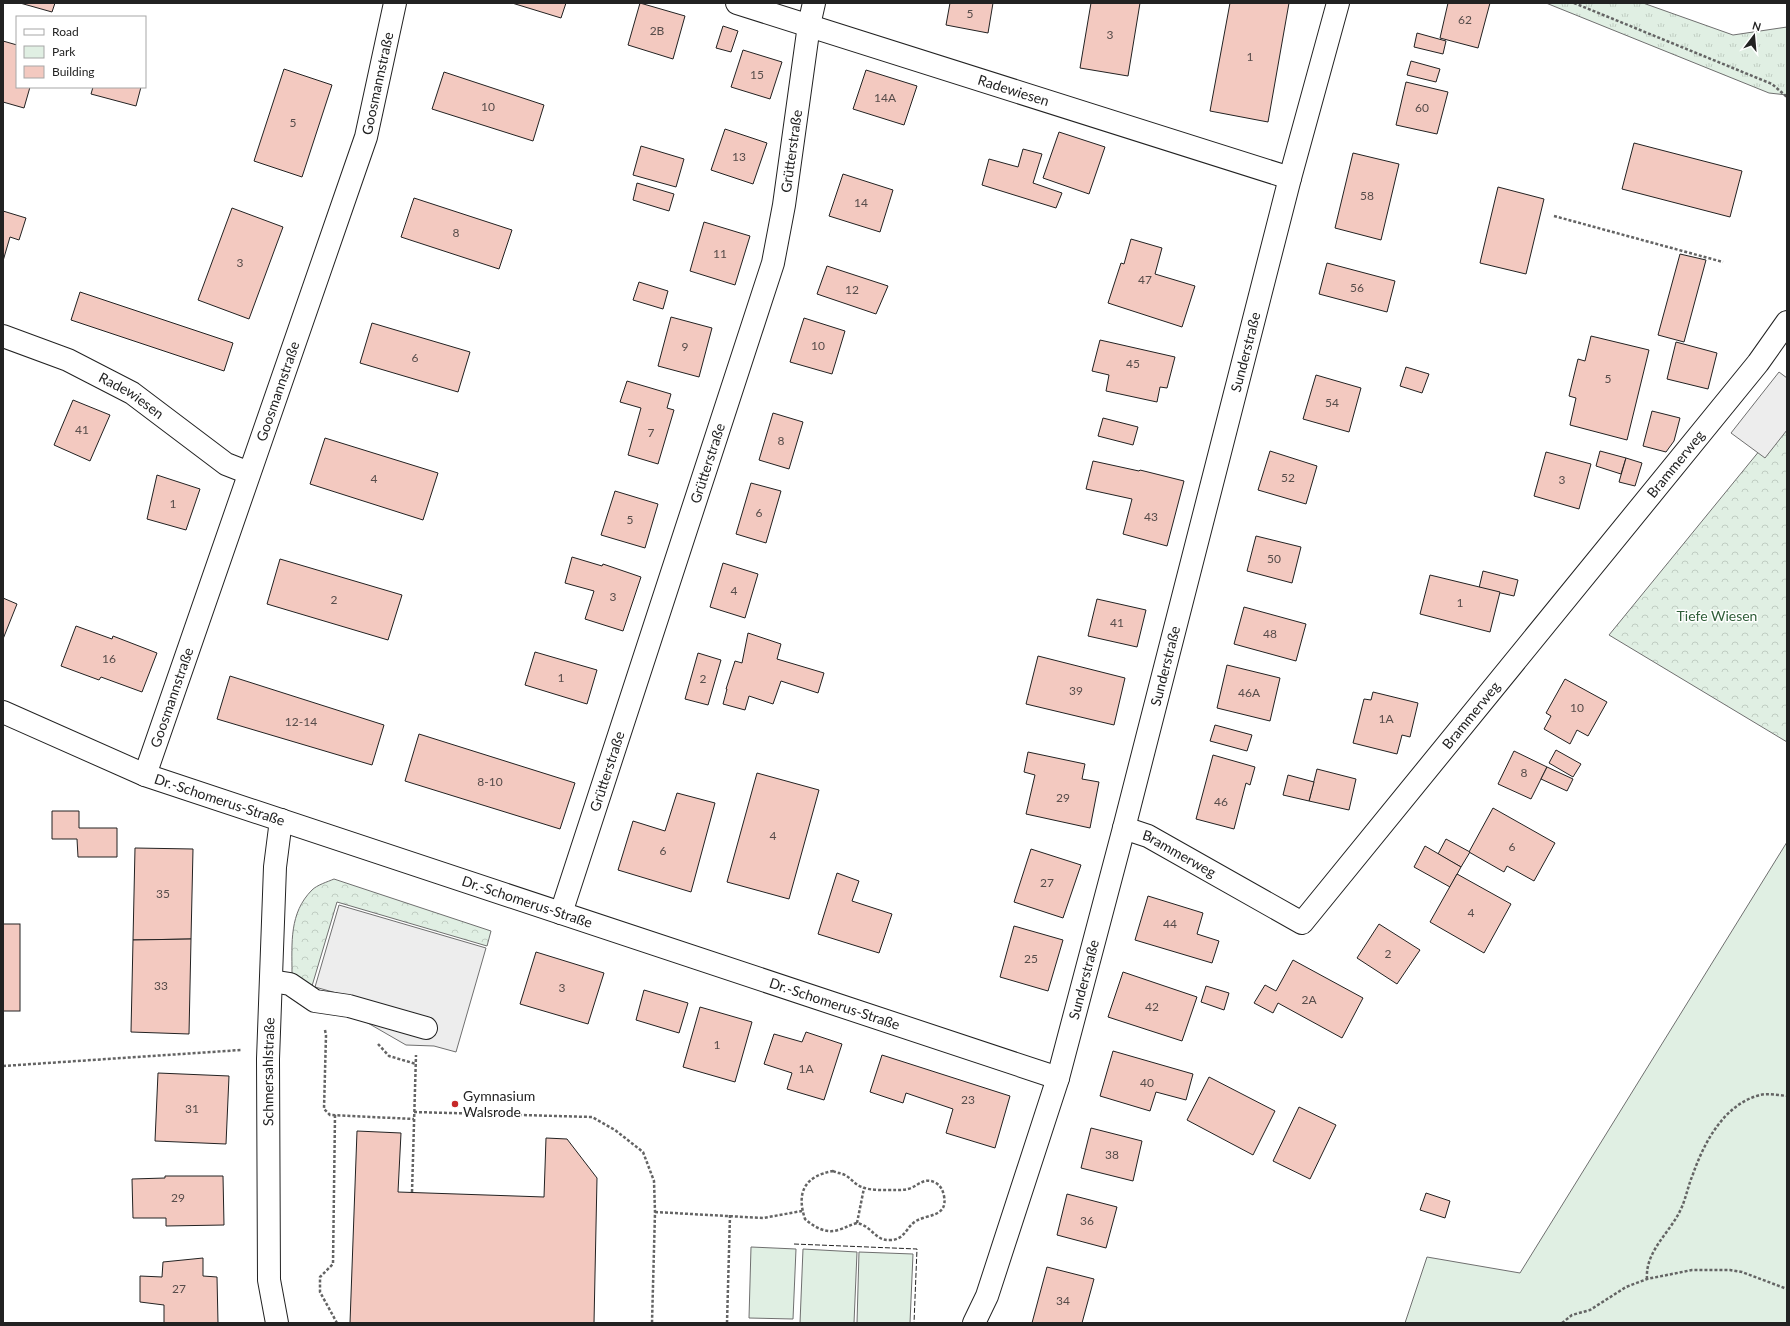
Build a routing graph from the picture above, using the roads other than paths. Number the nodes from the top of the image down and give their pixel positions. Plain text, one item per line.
1 (395, 3) edge
2 (738, 3) edge
3 (814, 3) edge
4 (1338, 3) edge
5 (809, 25) junction
6 (1290, 178) junction
7 (1787, 322) edge
8 (3, 336) edge
9 (249, 473) junction
10 (3, 712) edge
11 (145, 775) junction
12 (281, 820) junction
13 (1124, 828) junction
14 (561, 913) junction
15 (271, 981) junction
16 (422, 1027) road end
17 (1058, 1078) junction
18 (277, 1323) edge
19 (974, 1323) edge

1 - 9 street, Goosmannstraße
2 - 5 street, Radewiesen
3 - 5 street, Grütterstraße
4 - 6 street, Sunderstraße
5 - 6 street, Radewiesen
5 - 14 street, Grütterstraße
6 - 13 street, Sunderstraße
7 - 13 street, Brammerweg
8 - 9 street, Radewiesen
9 - 11 street, Goosmannstraße
10 - 11 street, Dr.-Schomerus-Straße
11 - 12 street, Dr.-Schomerus-Straße
12 - 14 street, Dr.-Schomerus-Straße
12 - 15 street, Schmersahlstraße
13 - 17 street, Sunderstraße
14 - 17 street, Dr.-Schomerus-Straße
15 - 16 street
15 - 18 street, Schmersahlstraße
17 - 19 street, Sunderstraße

